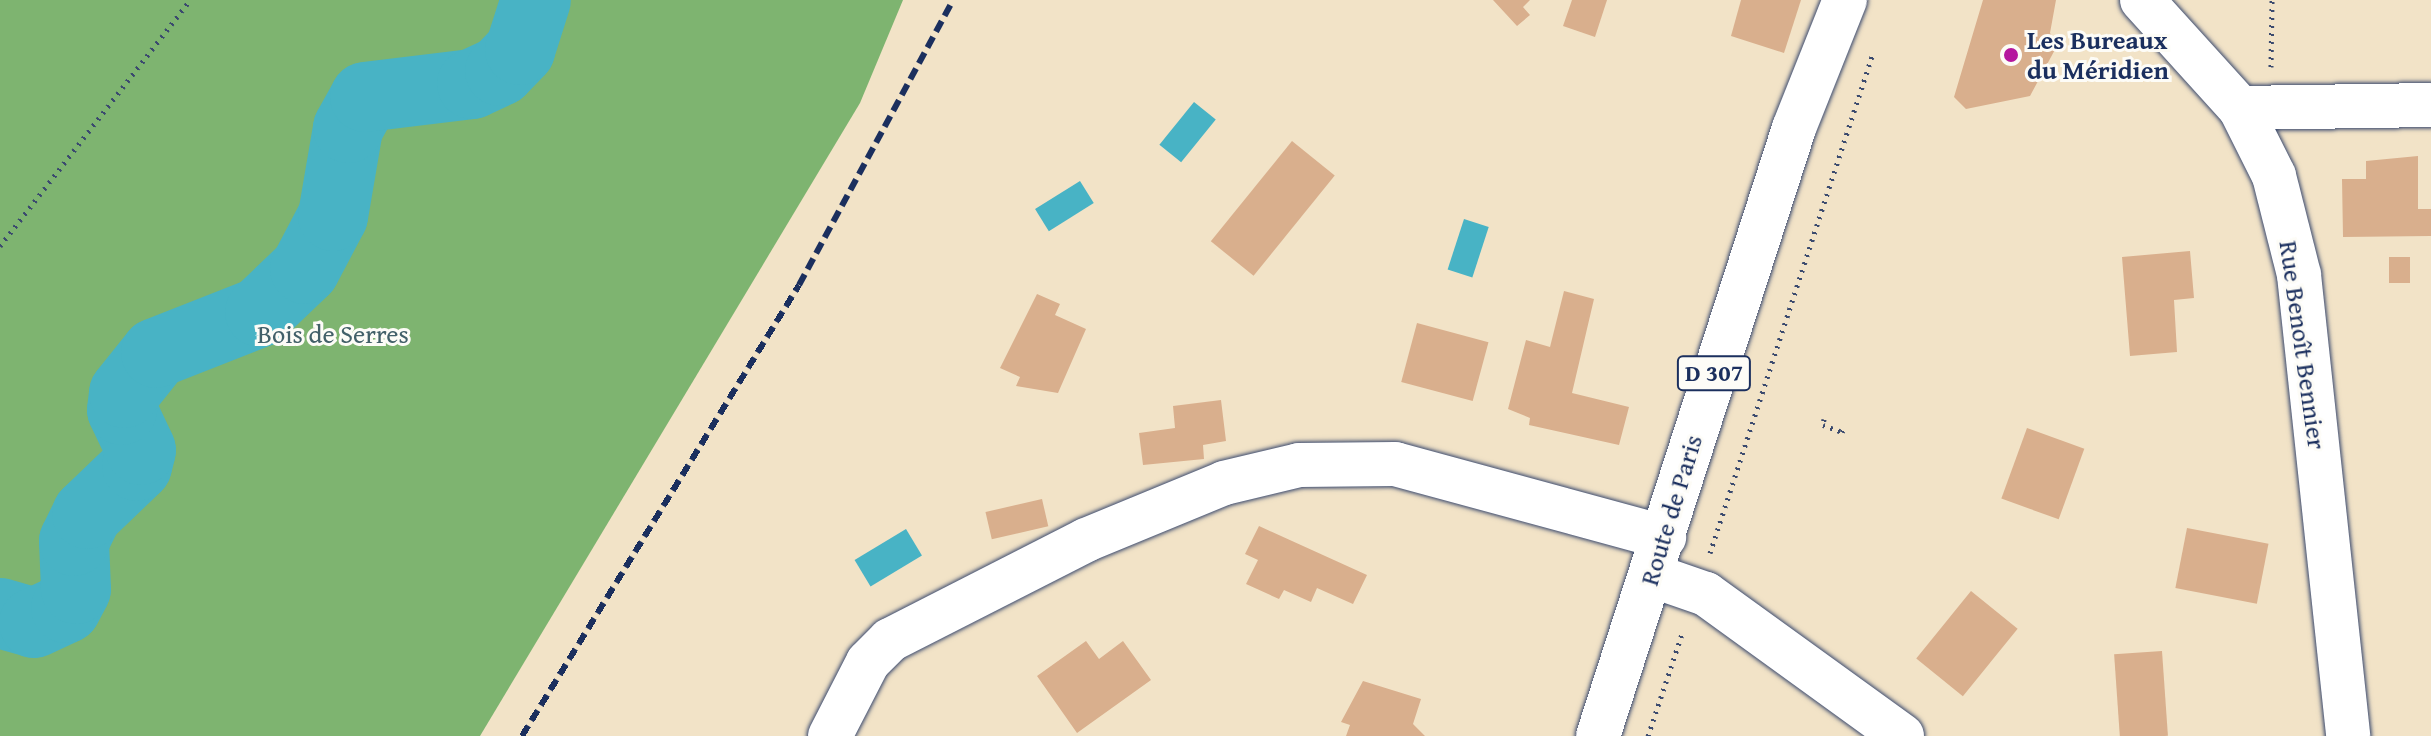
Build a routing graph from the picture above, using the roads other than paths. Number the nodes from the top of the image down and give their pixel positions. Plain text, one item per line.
1 (2142, 0) edge
2 (1841, 4) edge
3 (2431, 105) edge
4 (2240, 108) junction
5 (1658, 556) junction
6 (830, 736) edge
7 (1598, 736) edge
8 (1902, 736) edge
9 (2348, 736) edge

1 - 4 street, Rue Benoît Bennier
2 - 5 street, Route de Paris / D 307
3 - 4 street
4 - 9 street, Rue Benoît Bennier
5 - 6 street
5 - 7 street, Route de Paris / D 307
5 - 8 street

